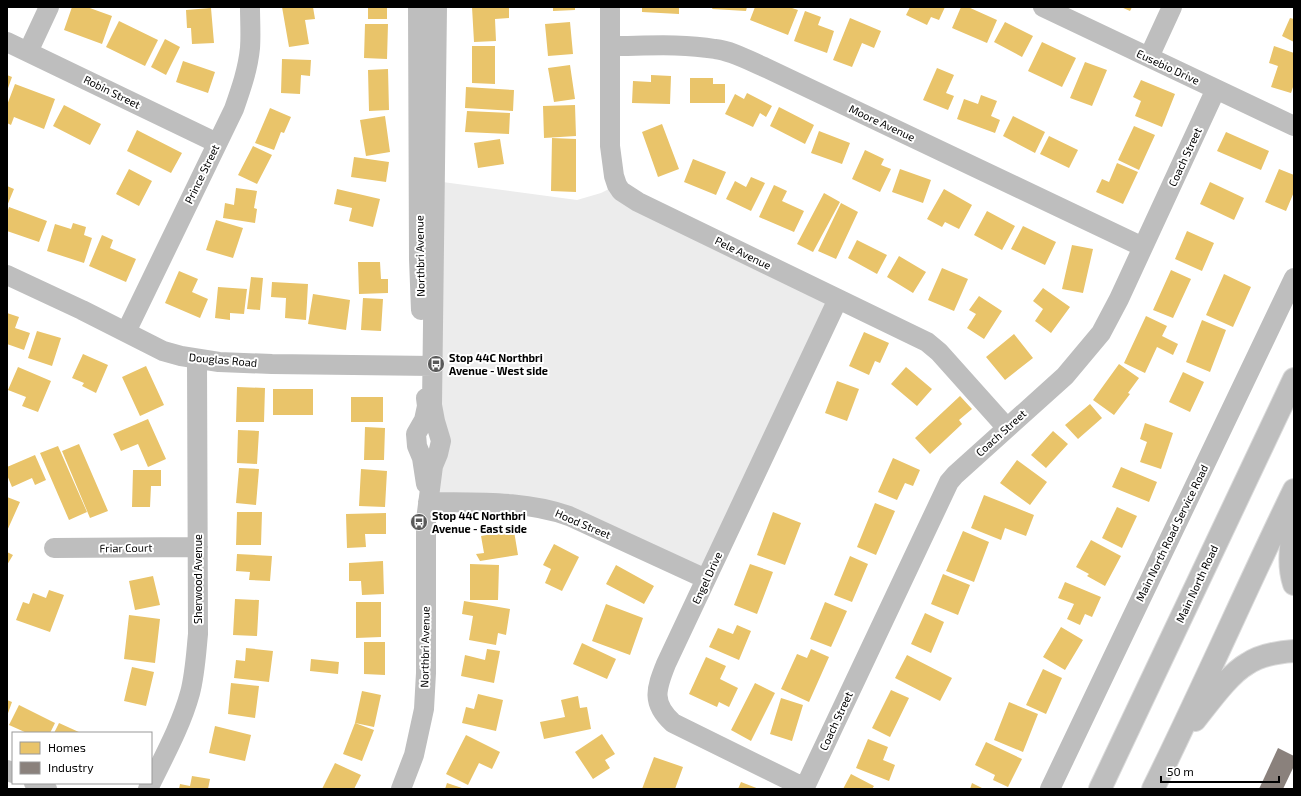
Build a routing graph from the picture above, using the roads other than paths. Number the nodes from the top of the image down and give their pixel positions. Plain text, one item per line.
1 (49, 7) edge
2 (250, 7) edge
3 (418, 7) edge
4 (437, 7) edge
5 (610, 7) edge
6 (1043, 7) edge
7 (1172, 7) edge
8 (7, 42) edge
9 (610, 46) junction
10 (28, 52) junction
11 (1149, 57) junction
12 (1216, 89) junction
13 (1294, 126) edge
14 (217, 142) junction
15 (1143, 247) junction
16 (7, 275) edge
17 (1294, 278) edge
18 (838, 299) junction
19 (126, 332) junction
20 (197, 360) junction
21 (428, 366) junction
22 (1294, 379) edge
23 (1007, 428) junction
24 (1294, 490) edge
25 (428, 502) junction
26 (1294, 521) edge
27 (198, 547) junction
28 (54, 548) dead end
29 (706, 579) junction
30 (1294, 584) edge
31 (1294, 651) edge
32 (1177, 741) junction
33 (152, 781) edge
34 (36, 784) edge
35 (804, 788) edge
36 (47, 789) edge
37 (401, 789) edge
38 (1050, 789) edge
39 (1100, 789) edge
40 (1153, 789) edge

1 - 10 street
2 - 14 street, Prince Street
3 - 21 street, Northbri Avenue
4 - 21 street, Northbri Avenue
5 - 9 street, Pele Avenue
6 - 11 street, Eusebio Drive
7 - 11 street
8 - 10 street, Robin Street
9 - 15 street, Moore Avenue
9 - 18 street, Pele Avenue
10 - 14 street, Robin Street
11 - 12 street, Eusebio Drive
12 - 13 street, Eusebio Drive
12 - 15 street, Coach Street
14 - 19 street, Prince Street
15 - 23 street, Coach Street
16 - 19 street, Douglas Road
17 - 38 street, Main North Road Service Road
18 - 23 street, Pele Avenue
18 - 29 street, Engel Drive
19 - 20 street, Douglas Road
20 - 21 street, Douglas Road
20 - 27 street, Sherwood Avenue
21 - 25 street, Northbri Avenue
22 - 39 highway, Main North Road
23 - 35 street, Coach Street
24 - 32 highway
25 - 29 street, Hood Street
25 - 37 street, Northbri Avenue
26 - 30 highway
27 - 28 street, Friar Court
27 - 33 street, Sherwood Avenue
29 - 35 street, Engel Drive
31 - 32 highway
32 - 40 highway
34 - 36 street

